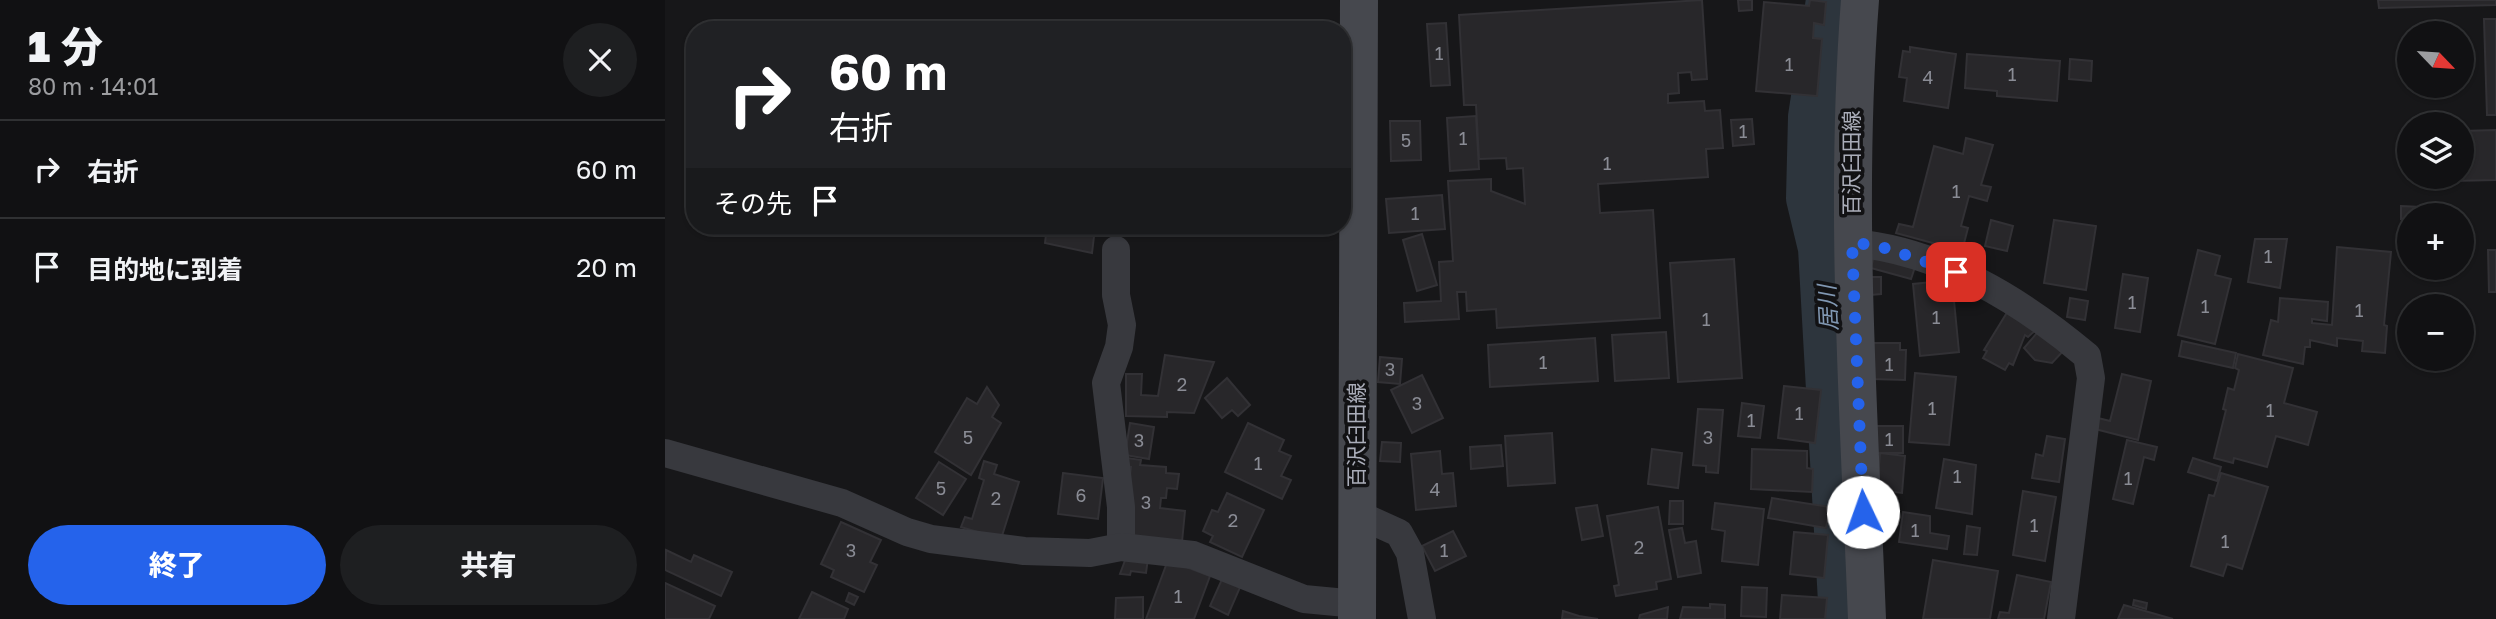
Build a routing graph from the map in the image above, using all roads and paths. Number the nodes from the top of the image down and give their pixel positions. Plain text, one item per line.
1 (1359, 0) edge
2 (1860, 0) edge
3 (1852, 243) junction
4 (1116, 250) dead end
5 (665, 453) edge
6 (1357, 514) junction
7 (1121, 547) junction
8 (1357, 612) edge
9 (1422, 619) edge
10 (1867, 619) edge
11 (2061, 619) edge

1 - 6 main road, 百沢臼田線
2 - 3 main road, 百沢臼田線
3 - 10 main road, 百沢臼田線
3 - 11 street
4 - 7 street
5 - 7 street
6 - 8 main road, 百沢臼田線
6 - 9 street
7 - 8 street

